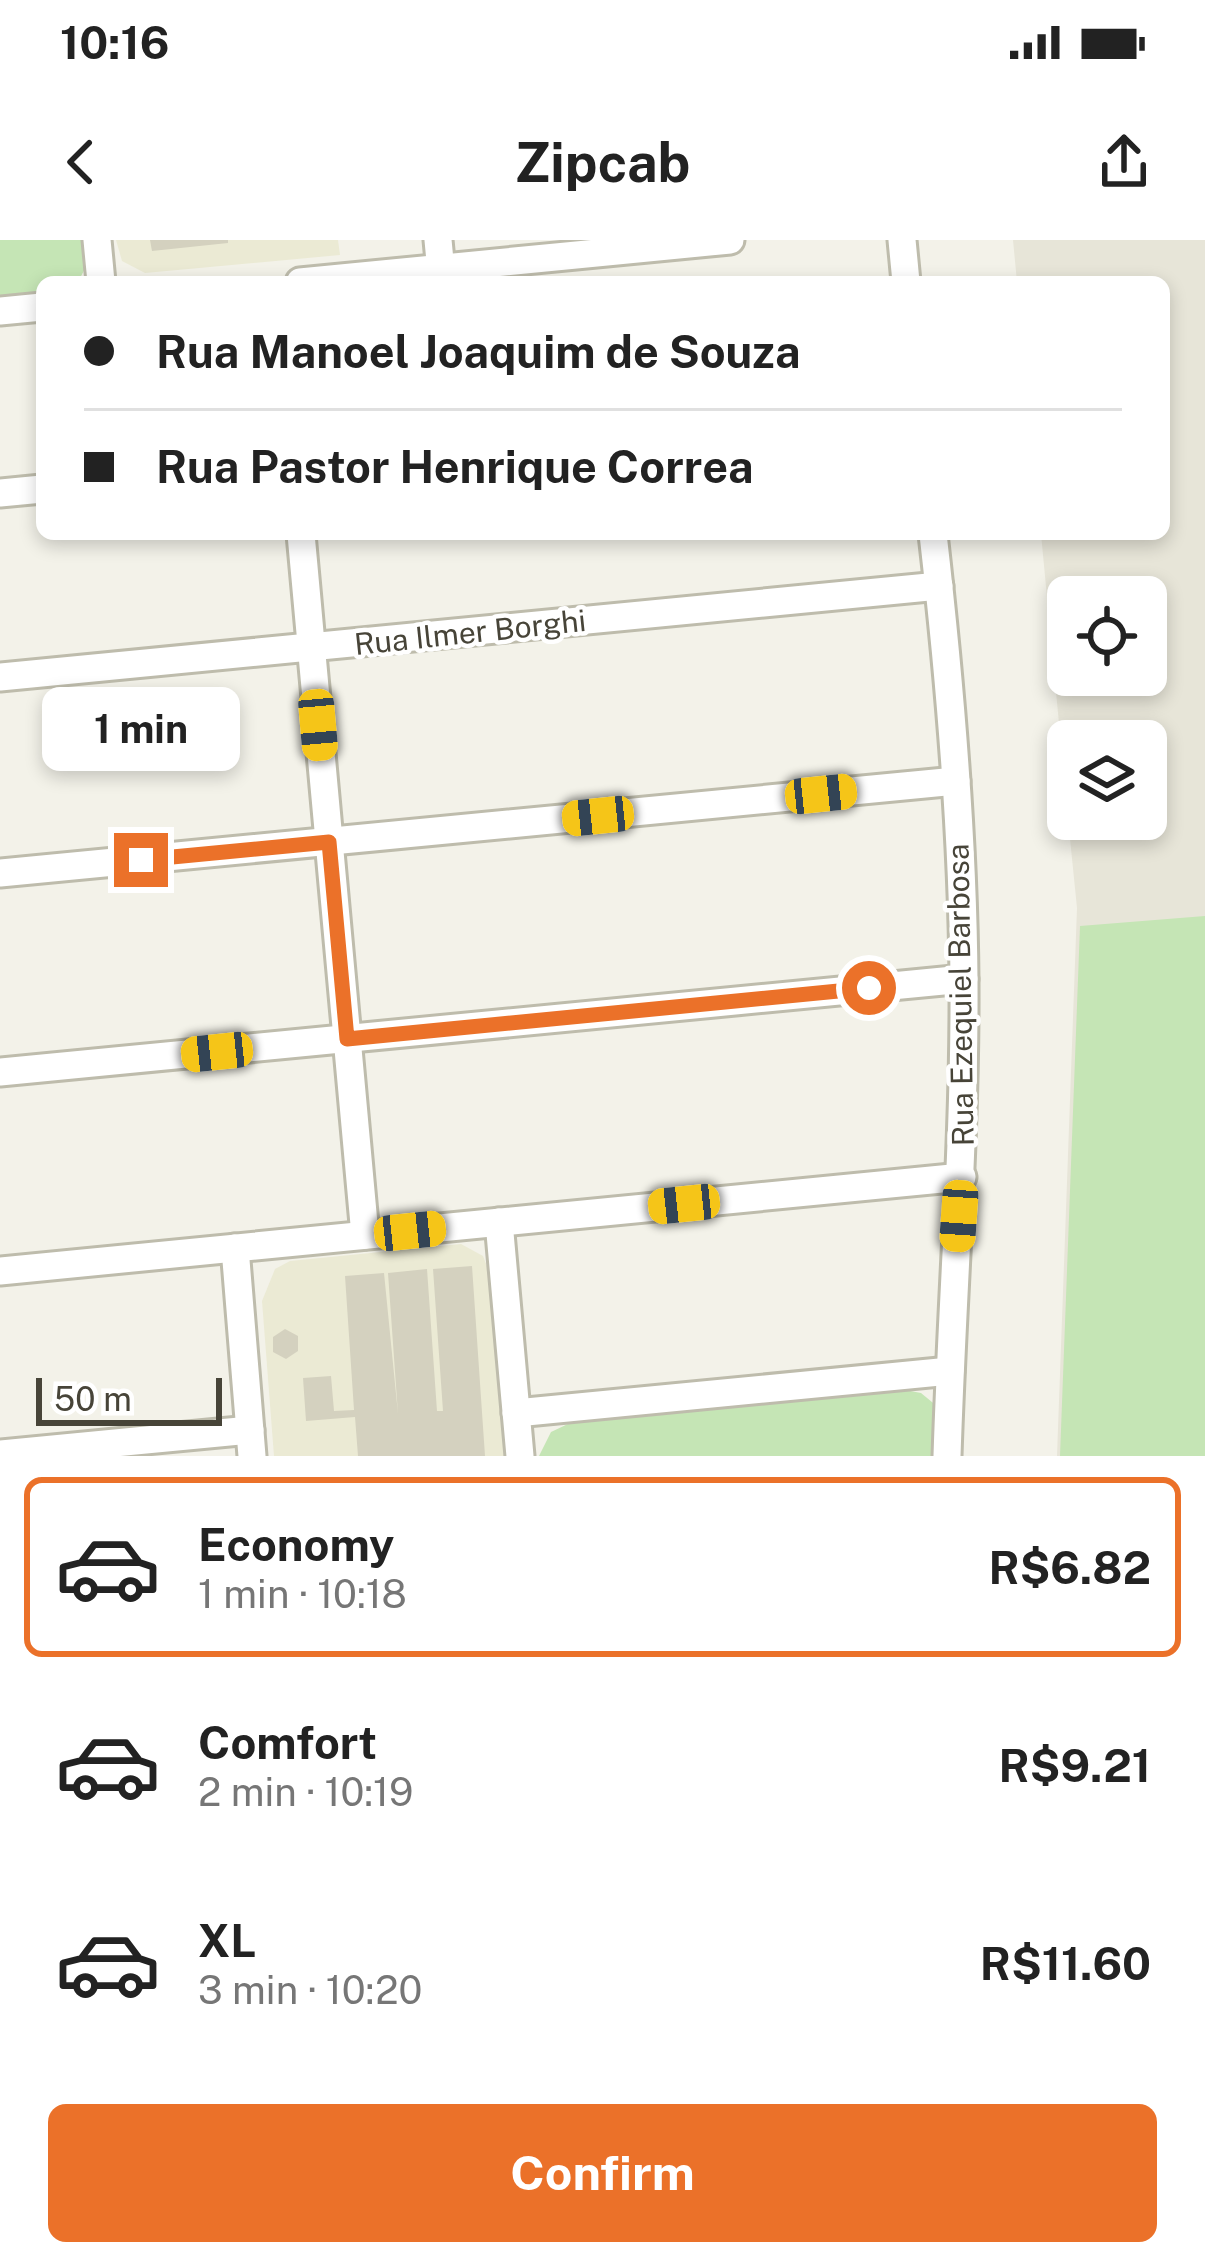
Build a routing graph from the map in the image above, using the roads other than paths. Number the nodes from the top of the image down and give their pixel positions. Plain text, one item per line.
1 (98, 240) edge
2 (730, 240) edge
3 (902, 240) edge
4 (440, 263) edge
5 (101, 276) edge
6 (344, 276) edge
7 (905, 276) edge
8 (36, 308) edge
9 (0, 311) edge
10 (36, 490) edge
11 (0, 493) edge
12 (302, 540) edge
13 (934, 540) edge
14 (939, 586) junction
15 (311, 647) junction
16 (0, 677) edge
17 (956, 781) junction
18 (329, 842) junction
19 (0, 873) edge
20 (964, 979) junction
21 (347, 1039) junction
22 (0, 1072) edge
23 (962, 1177) junction
24 (499, 1222) junction
25 (365, 1235) junction
26 (235, 1248) junction
27 (0, 1271) edge
28 (950, 1371) junction
29 (516, 1413) junction
30 (251, 1443) edge
31 (0, 1454) edge
32 (520, 1456) edge
33 (947, 1456) edge

1 - 5 street
2 - 4 street
3 - 7 street
4 - 6 street
8 - 9 street
10 - 11 street
12 - 15 street
13 - 14 street, Rua Ezequiel Barbosa
14 - 15 street, Rua Ilmer Borghi
14 - 17 street, Rua Ezequiel Barbosa
15 - 16 street, Rua Ilmer Borghi
15 - 18 street
17 - 18 street
17 - 20 street, Rua Ezequiel Barbosa
18 - 19 street
18 - 21 street
20 - 21 street
20 - 23 street, Rua Ezequiel Barbosa
21 - 22 street
21 - 25 street
23 - 24 street
23 - 28 street, Rua Ezequiel Barbosa
24 - 25 street
24 - 29 street
25 - 26 street
26 - 27 street
26 - 30 street
28 - 29 street
28 - 33 street, Rua Ezequiel Barbosa
29 - 32 street
30 - 31 street

